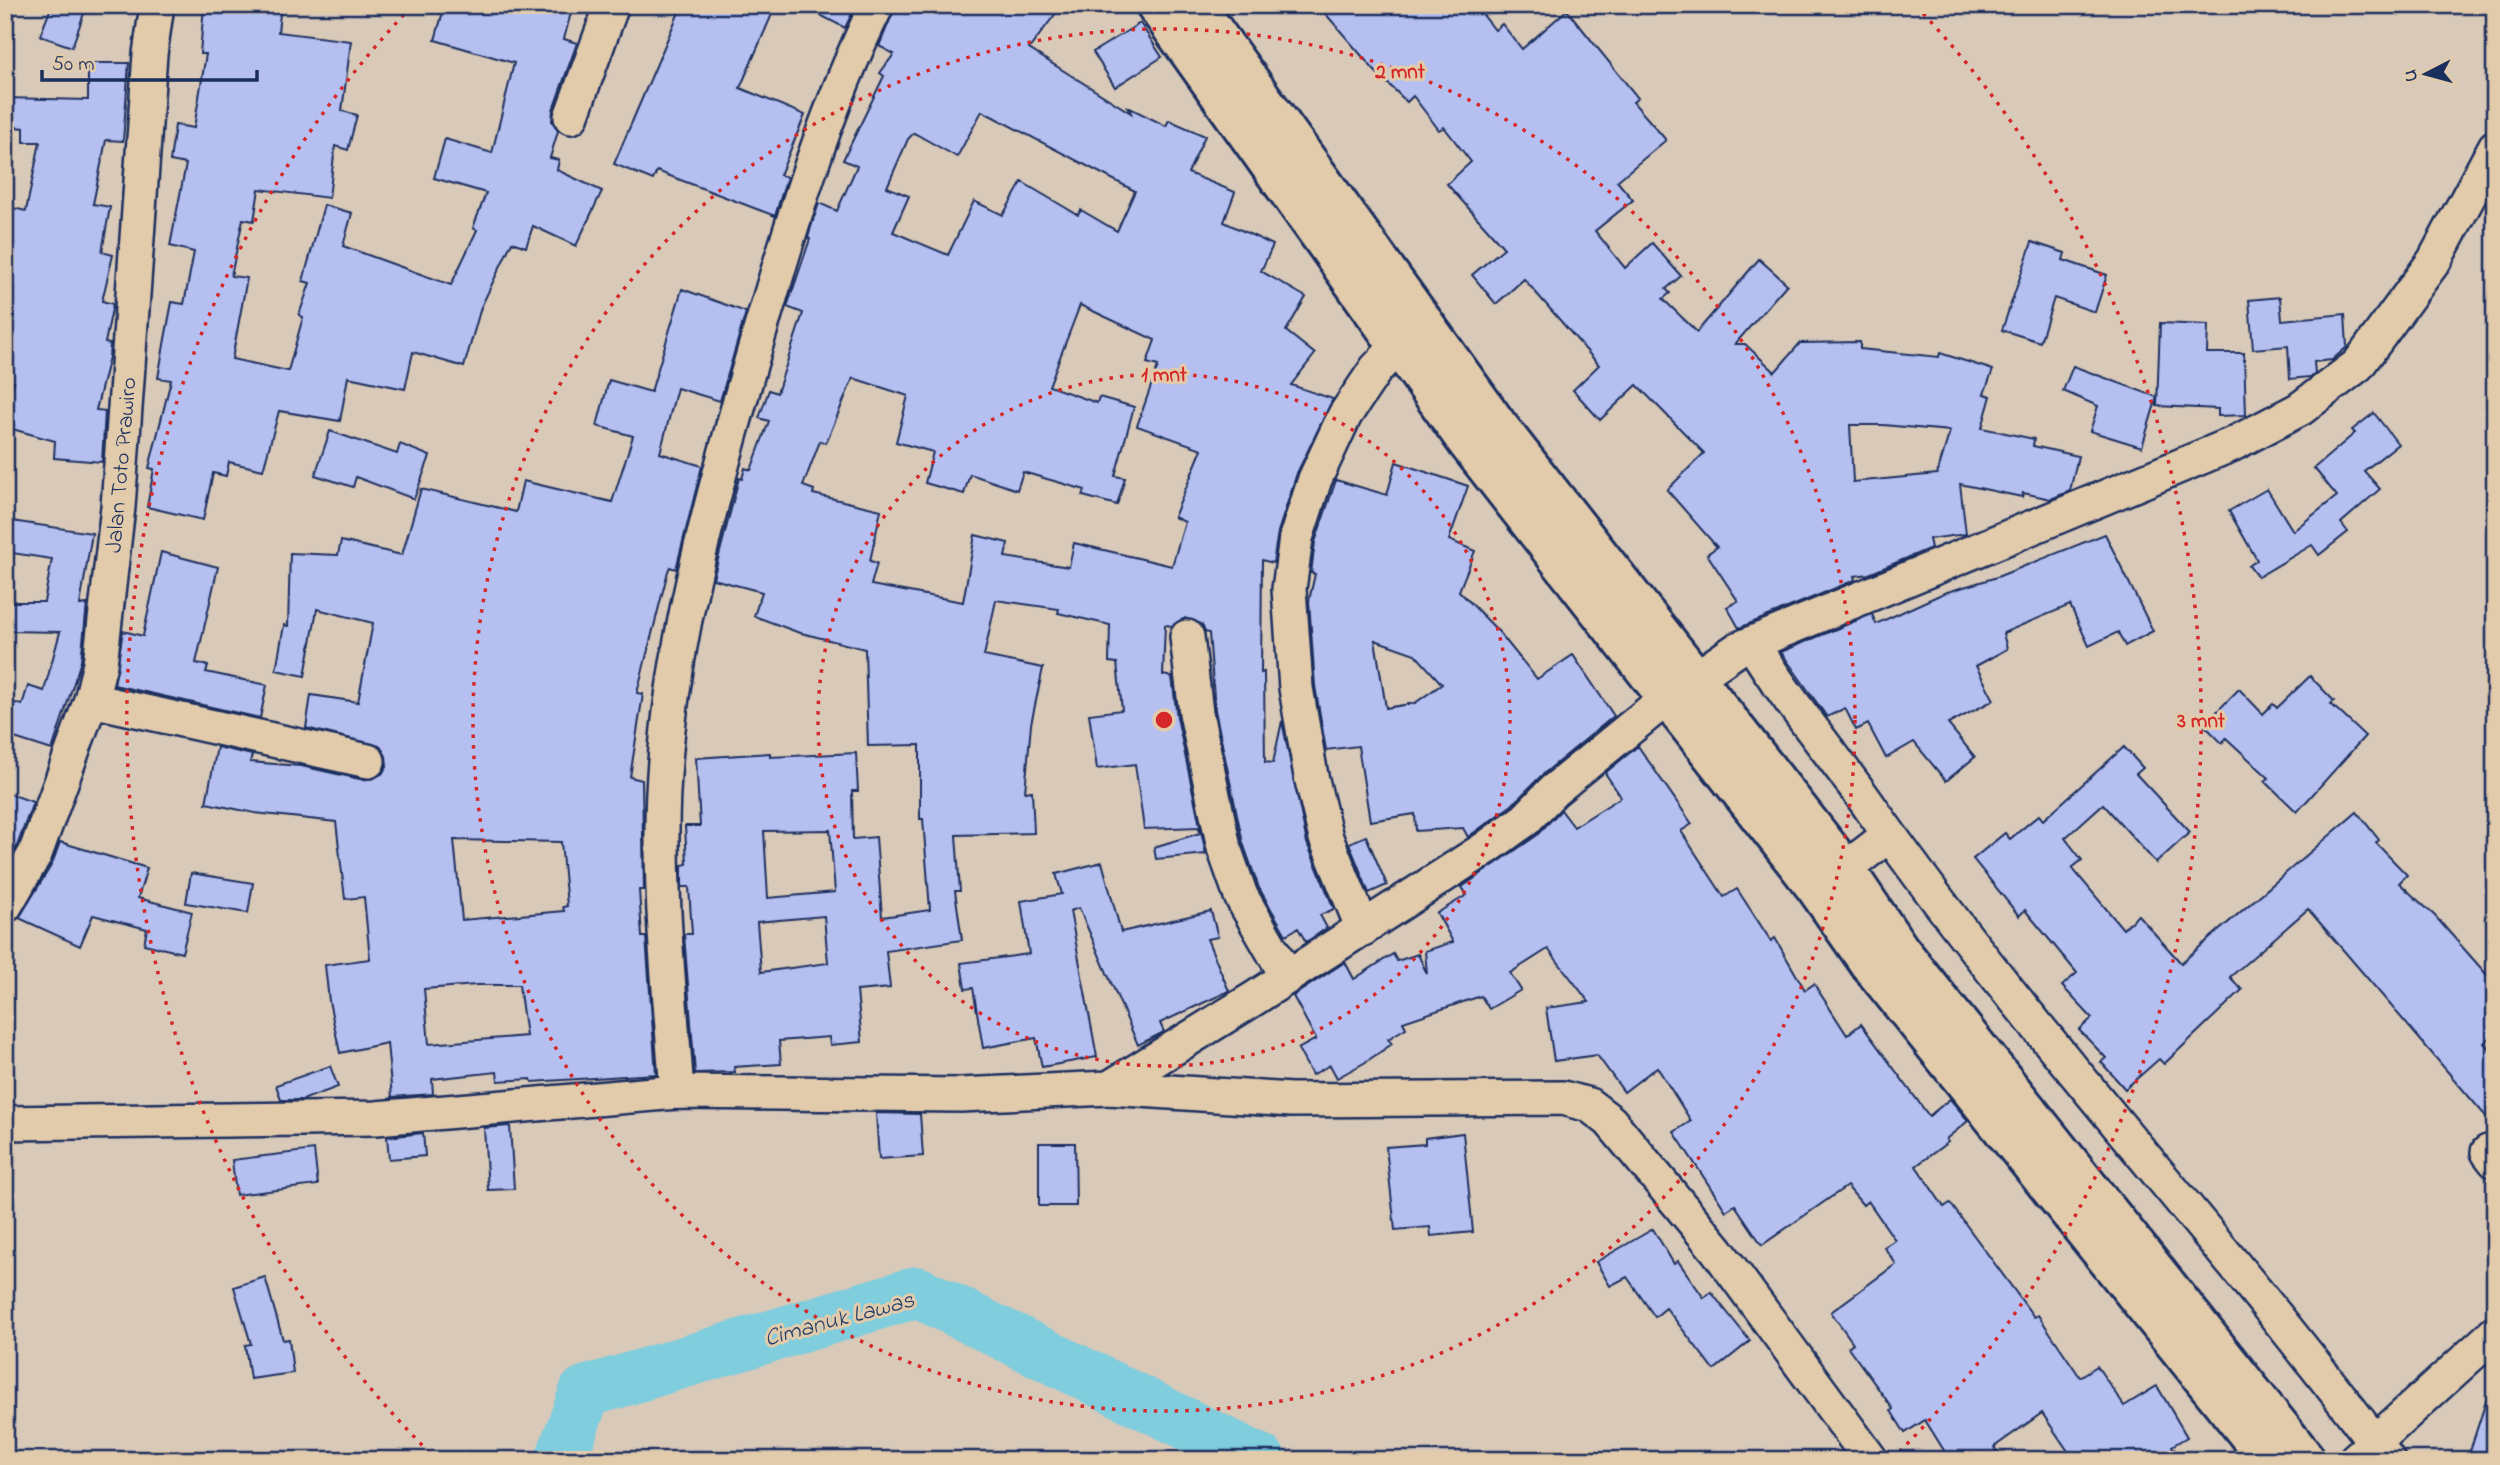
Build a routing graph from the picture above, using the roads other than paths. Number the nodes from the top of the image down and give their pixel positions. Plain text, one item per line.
1 (157, 5) edge
2 (612, 5) edge
3 (877, 5) edge
4 (1180, 11) edge
5 (571, 117) dead end
6 (2495, 147) edge
7 (1397, 348) junction
8 (1188, 637) dead end
9 (1697, 679) junction
10 (91, 700) junction
11 (368, 761) dead end
12 (1889, 835) junction
13 (1831, 879) junction
14 (5, 906) edge
15 (1363, 929) junction
16 (1287, 976) junction
17 (1109, 1088) junction
18 (677, 1092) junction
19 (5, 1123) edge
20 (2495, 1333) edge
21 (2193, 1343) junction
22 (2369, 1454) edge
23 (1871, 1460) edge
24 (2269, 1460) edge
25 (2306, 1460) edge

1 - 10 street, Jalan Toto Prawiro
2 - 5 street
3 - 18 street
4 - 7 main road
6 - 9 street
7 - 9 main road
7 - 15 street
8 - 16 street
9 - 12 street
9 - 13 main road
9 - 15 street
10 - 11 street
10 - 14 street, Jalan Toto Prawiro
12 - 13 street
12 - 22 street
13 - 21 main road
15 - 16 street
16 - 17 street
17 - 18 street
17 - 23 street
18 - 19 street
20 - 22 street
21 - 24 main road
21 - 25 main road

